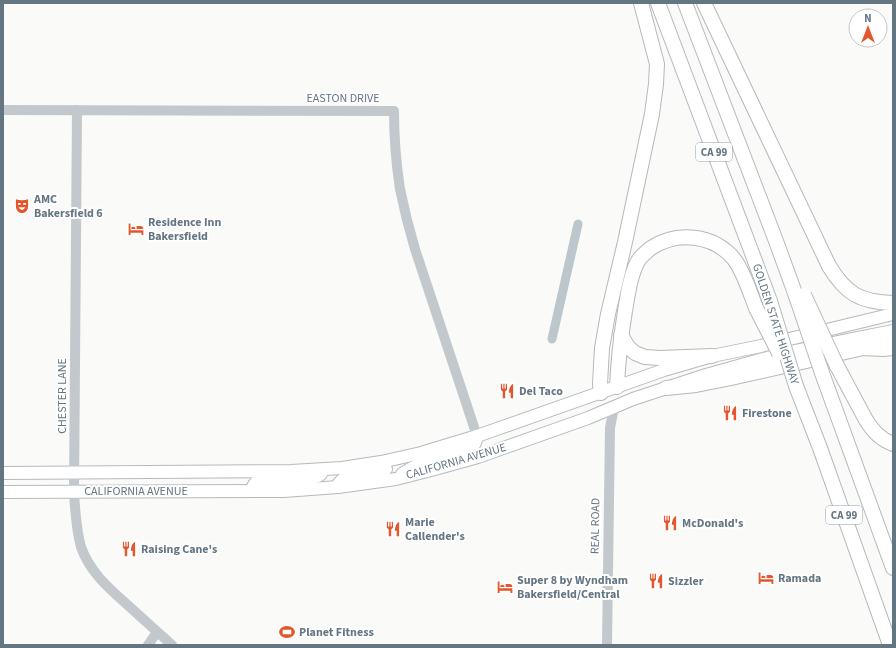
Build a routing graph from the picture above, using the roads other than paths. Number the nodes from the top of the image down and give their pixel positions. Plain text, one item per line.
1 (641, 3) edge
2 (658, 3) edge
3 (685, 3) edge
4 (704, 3) edge
5 (3, 110) edge
6 (77, 110) junction
7 (800, 296) junction
8 (893, 303) edge
9 (893, 314) edge
10 (893, 331) edge
11 (621, 335) junction
12 (893, 341) edge
13 (863, 348) junction
14 (893, 348) edge
15 (712, 356) junction
16 (796, 386) junction
17 (617, 387) junction
18 (666, 388) junction
19 (601, 393) junction
20 (614, 407) junction
21 (477, 436) junction
22 (893, 444) edge
23 (400, 458) junction
24 (324, 470) junction
25 (3, 473) edge
26 (74, 473) junction
27 (396, 479) junction
28 (338, 487) junction
29 (251, 491) junction
30 (3, 492) edge
31 (74, 492) junction
32 (893, 568) edge
33 (157, 632) junction
34 (148, 645) edge
35 (172, 645) edge
36 (607, 645) edge
37 (890, 645) edge

1 - 19 highway
2 - 16 highway, GOLDEN STATE HIGHWAY / CA 99, bridge
3 - 7 highway, CA 99
4 - 8 highway
5 - 6 street, EASTON DRIVE
6 - 21 street, EASTON DRIVE
6 - 26 street, CHESTER LANE
7 - 22 highway, bridge
7 - 32 highway, CA 99, bridge
9 - 15 main road, CALIFORNIA AVENUE
10 - 18 main road, CALIFORNIA AVENUE
11 - 15 highway
11 - 16 highway, bridge
11 - 17 highway
12 - 13 main road
13 - 14 highway
13 - 18 highway
15 - 17 main road, CALIFORNIA AVENUE
16 - 37 highway, GOLDEN STATE HIGHWAY / CA 99
17 - 19 main road, CALIFORNIA AVENUE
17 - 20 main road
18 - 20 main road, CALIFORNIA AVENUE
19 - 20 main road
19 - 21 main road, CALIFORNIA AVENUE
20 - 27 main road, CALIFORNIA AVENUE
20 - 36 street, REAL ROAD
21 - 23 main road, CALIFORNIA AVENUE
21 - 27 main road
23 - 24 main road, CALIFORNIA AVENUE
23 - 28 main road
24 - 26 main road, CALIFORNIA AVENUE
24 - 29 main road
25 - 26 main road, CALIFORNIA AVENUE
26 - 31 street, CHESTER LANE
27 - 28 main road, CALIFORNIA AVENUE
28 - 29 main road, CALIFORNIA AVENUE
29 - 31 main road, CALIFORNIA AVENUE
30 - 31 main road, CALIFORNIA AVENUE
31 - 33 street, CHESTER LANE
33 - 34 street
33 - 35 street, CHESTER LANE

